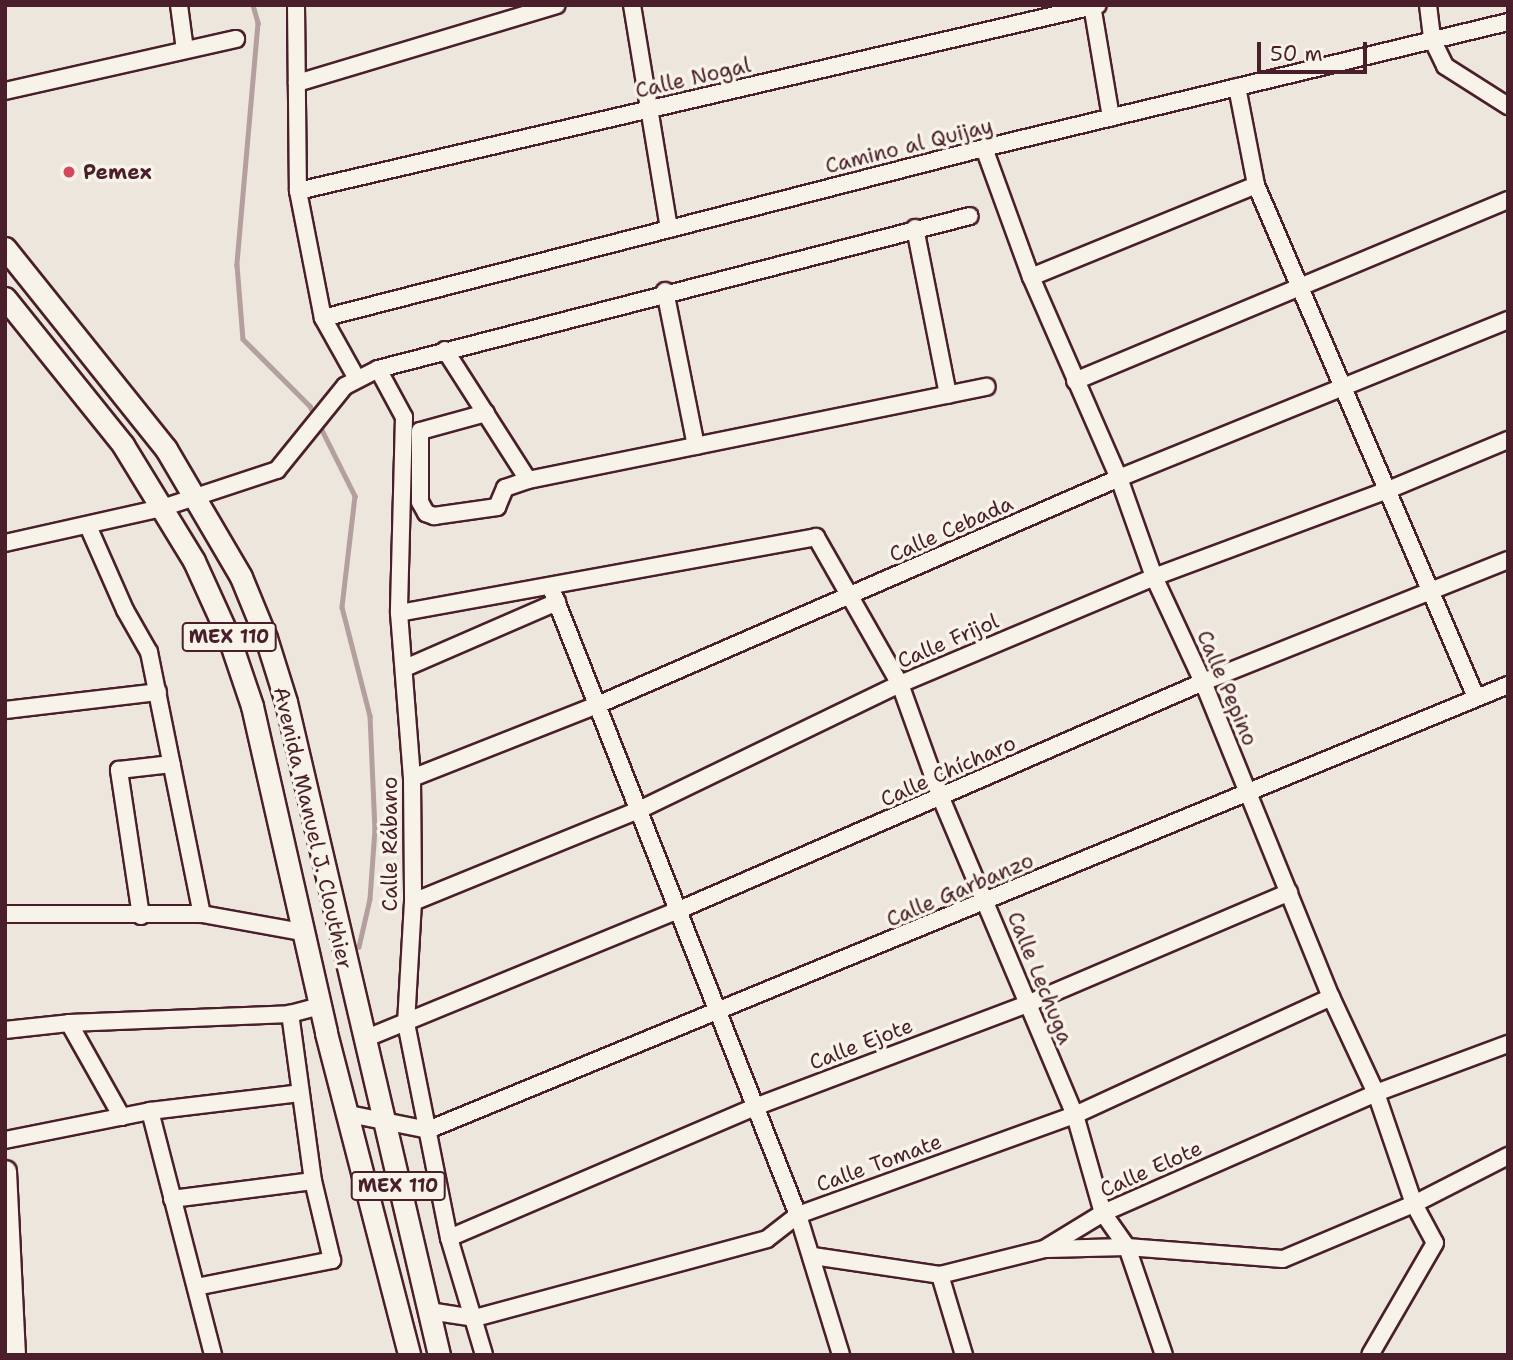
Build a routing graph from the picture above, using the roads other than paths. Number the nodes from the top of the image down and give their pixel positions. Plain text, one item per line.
1 (180, 5) edge
2 (296, 5) edge
3 (557, 5) edge
4 (632, 5) edge
5 (1428, 5) edge
6 (1094, 6) edge
7 (1508, 22) edge
8 (236, 39) dead end
9 (1432, 39) junction
10 (185, 50) junction
11 (297, 83) junction
12 (1237, 87) junction
13 (5, 91) edge
14 (1508, 106) edge
15 (650, 110) junction
16 (1111, 117) junction
17 (984, 148) junction
18 (1256, 185) junction
19 (298, 191) junction
20 (1508, 200) edge
21 (970, 216) dead end
22 (915, 228) junction
23 (669, 229) junction
24 (5, 248) edge
25 (1031, 277) junction
26 (1299, 286) junction
27 (665, 291) junction
28 (5, 298) edge
29 (323, 318) junction
30 (1508, 320) edge
31 (445, 350) junction
32 (378, 369) junction
33 (1075, 381) junction
34 (351, 382) junction
35 (987, 387) dead end
36 (1343, 390) junction
37 (948, 395) junction
38 (486, 413) junction
39 (1508, 440) edge
40 (696, 446) junction
41 (1119, 478) junction
42 (528, 480) junction
43 (1388, 491) junction
44 (193, 500) junction
45 (162, 508) junction
46 (88, 526) junction
47 (5, 543) edge
48 (1508, 560) edge
49 (1154, 577) junction
50 (1429, 592) junction
51 (554, 595) junction
52 (853, 595) junction
53 (399, 613) junction
54 (405, 668) junction
55 (1203, 682) junction
56 (900, 684) junction
57 (1508, 685) edge
58 (158, 692) junction
59 (1476, 697) junction
60 (595, 706) junction
61 (5, 710) edge
62 (172, 764) junction
63 (412, 778) junction
64 (1248, 791) junction
65 (941, 798) junction
66 (639, 810) junction
67 (1289, 892) junction
68 (413, 902) junction
69 (986, 902) junction
70 (679, 910) junction
71 (5, 914) edge
72 (202, 914) junction
73 (141, 916) junction
74 (302, 932) junction
75 (1331, 997) junction
76 (1027, 1004) junction
77 (320, 1006) junction
78 (717, 1013) junction
79 (290, 1014) junction
80 (69, 1023) junction
81 (406, 1023) junction
82 (5, 1030) edge
83 (364, 1039) junction
84 (1503, 1046) edge
85 (300, 1093) junction
86 (1376, 1093) junction
87 (755, 1107) junction
88 (150, 1111) junction
89 (349, 1114) junction
90 (1075, 1115) junction
91 (122, 1117) junction
92 (382, 1121) junction
93 (428, 1130) junction
94 (5, 1140) edge
95 (1508, 1156) edge
96 (5, 1171) edge
97 (313, 1181) junction
98 (172, 1199) junction
99 (1414, 1204) junction
100 (1103, 1213) junction
101 (798, 1215) junction
102 (449, 1238) junction
103 (1128, 1247) junction
104 (1044, 1249) junction
105 (813, 1256) junction
106 (940, 1275) junction
107 (196, 1287) junction
108 (429, 1311) junction
109 (475, 1318) junction
110 (15, 1355) edge
111 (213, 1355) edge
112 (409, 1355) edge
113 (439, 1355) edge
114 (484, 1355) edge
115 (841, 1355) edge
116 (964, 1355) edge
117 (1164, 1355) edge
118 (1370, 1355) edge

1 - 10 street
2 - 11 street
3 - 11 street
4 - 15 street
5 - 9 street
6 - 15 street, Calle Nogal
6 - 16 street
7 - 9 street, Camino al Quijay
8 - 10 street
9 - 12 street, Camino al Quijay
9 - 14 street
10 - 13 street
11 - 19 street
12 - 16 street, Camino al Quijay
12 - 18 street
15 - 19 street, Calle Nogal
15 - 23 street
16 - 17 street, Camino al Quijay
17 - 23 street, Camino al Quijay
17 - 25 street, Calle Pepino
18 - 25 street
18 - 26 street
19 - 29 street
20 - 26 street
21 - 22 street
22 - 27 street
22 - 37 street
23 - 29 street, Camino al Quijay
24 - 44 main road, Avenida Manuel J. Clouthier / MEX 110
25 - 33 street, Calle Pepino
26 - 33 street
26 - 36 street
27 - 31 street
27 - 40 street
28 - 45 main road, Avenida Manuel J. Clouthier / MEX 110
29 - 34 street
30 - 36 street, Calle Cebada
31 - 32 street
31 - 38 street
32 - 34 street
32 - 53 street, Calle Rábano
33 - 41 street, Calle Pepino
34 - 44 street
35 - 37 street
36 - 41 street, Calle Cebada
36 - 43 street
37 - 40 street
38 - 42 street
38 - 42 street
39 - 43 street, Calle Frijol
40 - 42 street
41 - 49 street, Calle Pepino
41 - 52 street, Calle Cebada
43 - 49 street, Calle Frijol
43 - 50 street
44 - 45 street
44 - 83 main road, Avenida Manuel J. Clouthier / MEX 110
45 - 46 street
45 - 74 main road, Avenida Manuel J. Clouthier / MEX 110
46 - 47 street
46 - 58 street
48 - 50 street, Calle Chícharo
49 - 55 street, Calle Pepino
49 - 56 street, Calle Frijol
50 - 55 street, Calle Chícharo
50 - 59 street
51 - 52 street, Calle Lechuga
51 - 53 street
51 - 54 street
51 - 60 street
52 - 56 street, Calle Lechuga
52 - 60 street, Calle Cebada
53 - 54 street, Calle Rábano
54 - 63 street, Calle Rábano
55 - 64 street, Calle Pepino
55 - 65 street, Calle Chícharo
56 - 65 street, Calle Lechuga
56 - 66 street, Calle Frijol
57 - 59 street, Calle Garbanzo
58 - 61 street
58 - 62 street
59 - 64 street, Calle Garbanzo
60 - 63 street, Calle Cebada
60 - 66 street
62 - 72 street
62 - 73 street
63 - 68 street, Calle Rábano
64 - 67 street, Calle Pepino
64 - 69 street, Calle Garbanzo
65 - 69 street, Calle Lechuga
65 - 70 street, Calle Chícharo
66 - 68 street, Calle Frijol
66 - 70 street
67 - 75 street, Calle Pepino
67 - 76 street, Calle Ejote
68 - 81 street, Calle Rábano
69 - 76 street, Calle Lechuga
69 - 78 street, Calle Garbanzo
70 - 78 street
70 - 81 street, Calle Chícharo
71 - 73 street
72 - 73 street
72 - 74 street
74 - 77 main road, Avenida Manuel J. Clouthier / MEX 110
75 - 86 street, Calle Pepino
75 - 90 street, Calle Tomate
76 - 87 street, Calle Ejote
76 - 90 street, Calle Lechuga
77 - 79 street
77 - 89 main road, Avenida Manuel J. Clouthier / MEX 110
78 - 87 street
78 - 93 street, Calle Garbanzo
79 - 80 street
79 - 85 street
80 - 82 street
80 - 91 street
81 - 83 street, Calle Chícharo
81 - 93 street, Calle Rábano
83 - 92 main road, Avenida Manuel J. Clouthier / MEX 110
84 - 86 street, Calle Elote
85 - 88 street
85 - 97 street
86 - 99 street, Calle Pepino
86 - 100 street, Calle Elote
87 - 101 street
87 - 102 street, Calle Ejote
88 - 91 street
88 - 98 street
89 - 92 street
89 - 112 main road, Avenida Manuel J. Clouthier / MEX 110
90 - 100 street, Calle Lechuga
90 - 101 street, Calle Tomate
91 - 94 street
92 - 93 street
92 - 108 main road, Avenida Manuel J. Clouthier / MEX 110
93 - 102 street, Calle Rábano
95 - 99 street
96 - 110 main road
97 - 98 street
97 - 107 street
98 - 107 street
99 - 103 street
99 - 118 street, Calle Pepino
100 - 103 street, Calle Lechuga
100 - 104 street, Calle Elote
101 - 105 street
101 - 109 street, Calle Tomate
102 - 109 street, Calle Rábano
103 - 104 street
103 - 117 street, Calle Lechuga
104 - 106 street, Calle Elote
105 - 106 street, Calle Elote
105 - 115 street
106 - 116 street
107 - 111 street
108 - 109 street, Calle Tomate
108 - 113 main road, Avenida Manuel J. Clouthier / MEX 110
109 - 114 street, Calle Rábano

